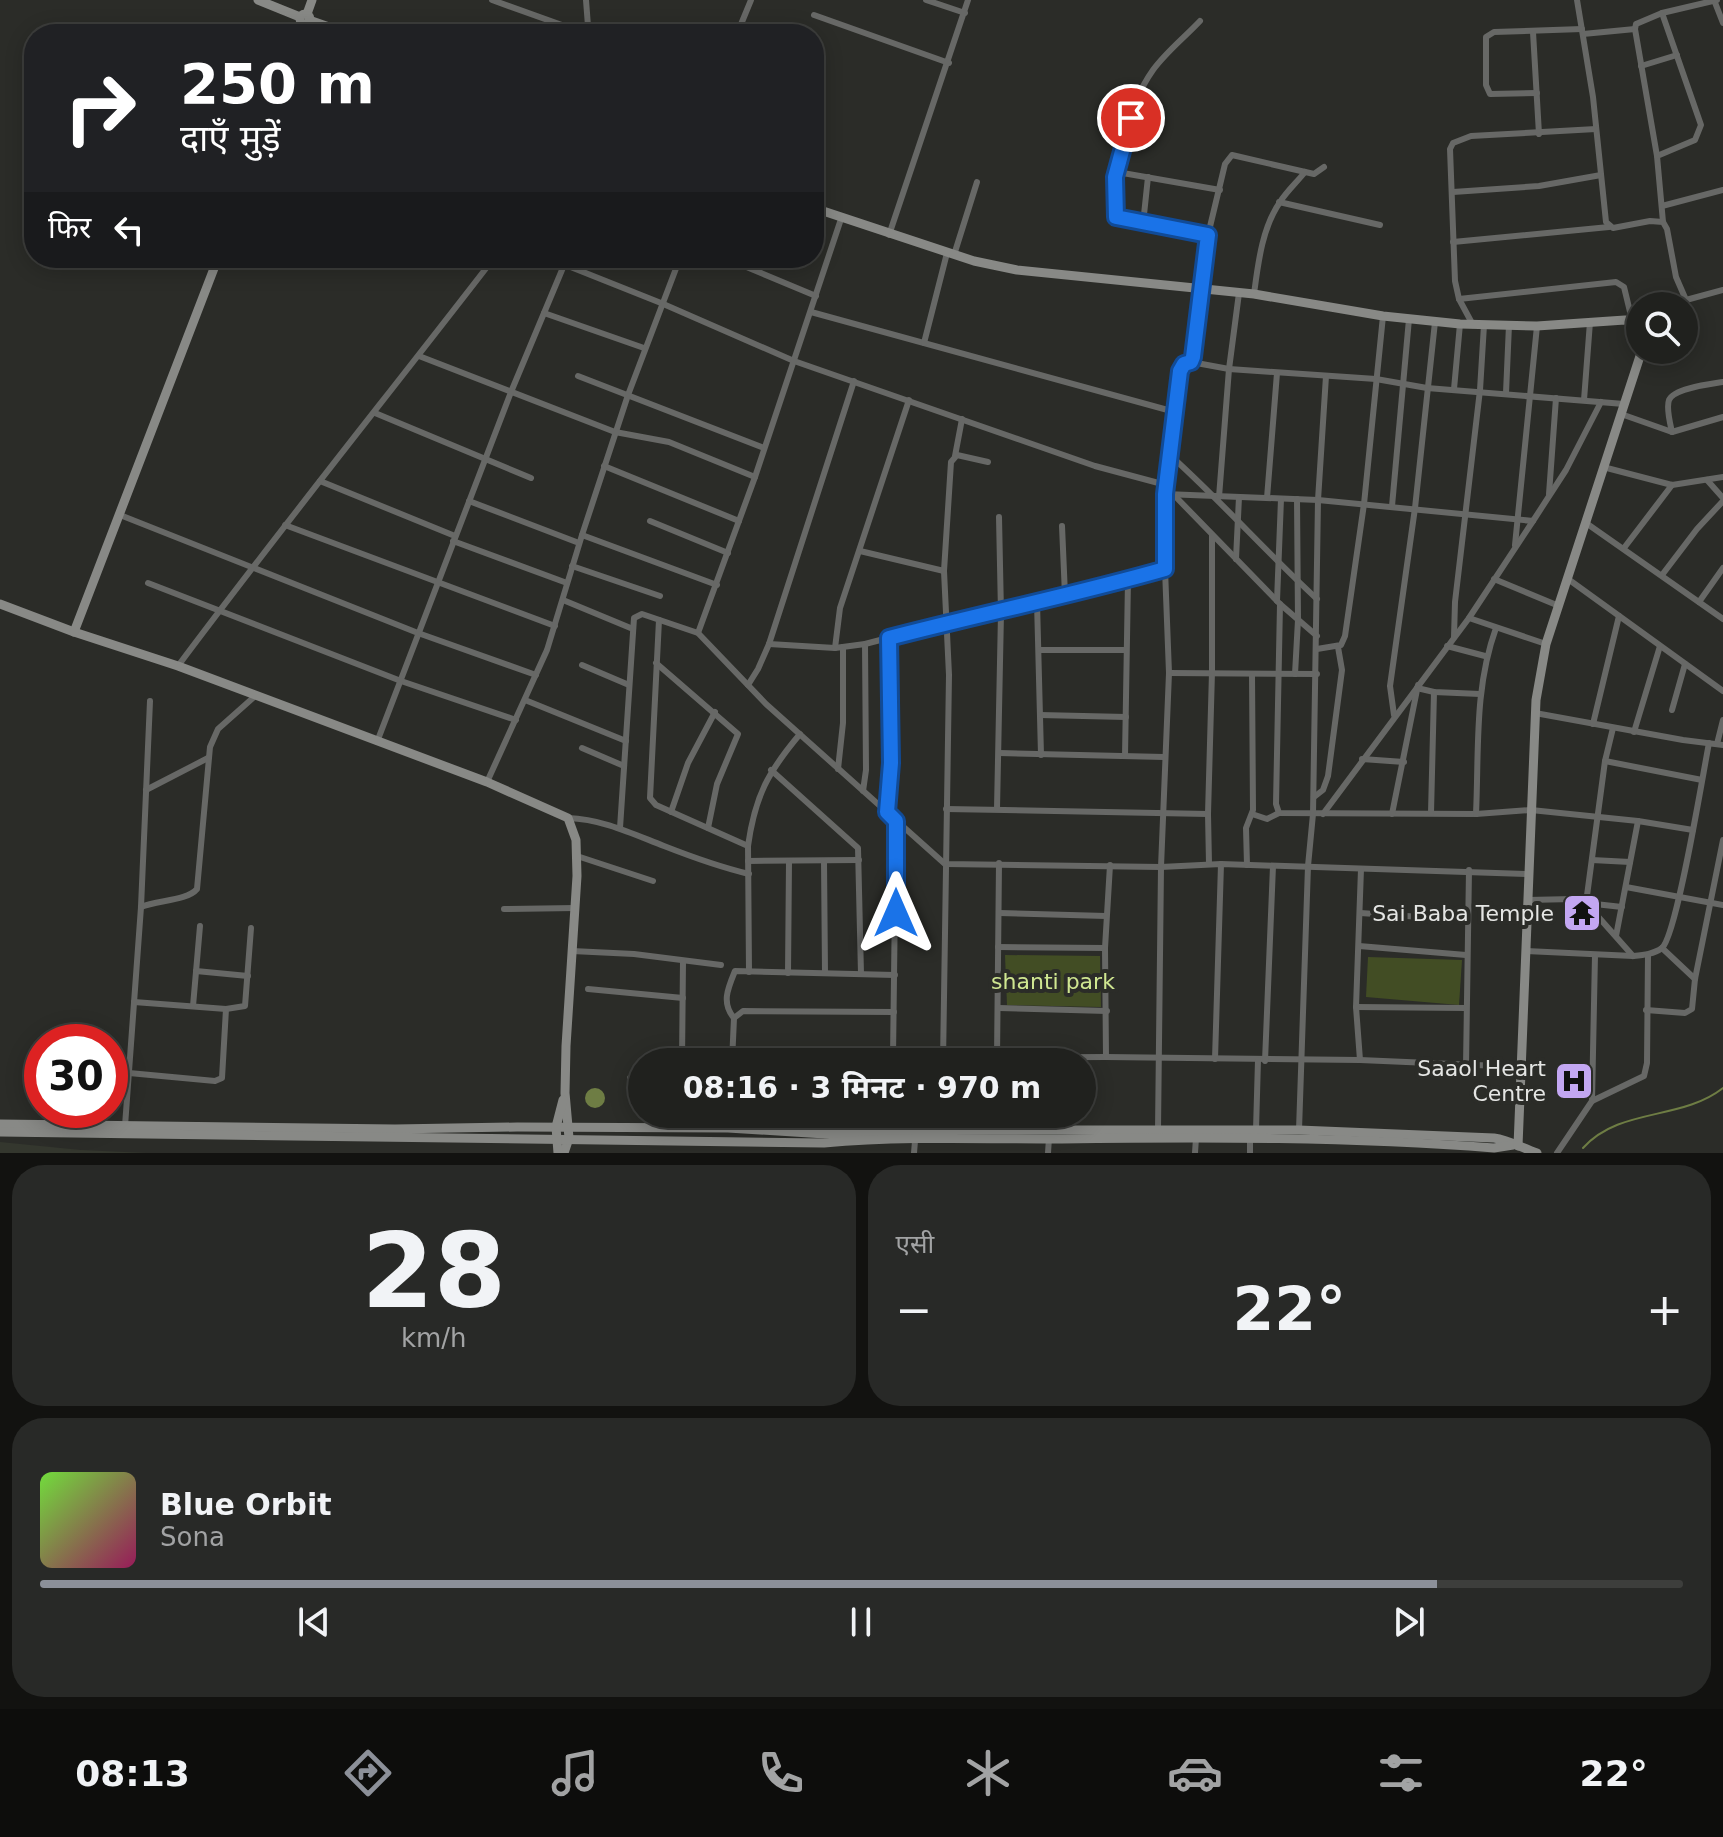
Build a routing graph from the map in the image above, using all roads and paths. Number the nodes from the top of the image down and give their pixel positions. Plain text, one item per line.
1 (258, 0) edge
2 (312, 0) edge
3 (492, 0) edge
4 (586, 0) edge
5 (751, 0) edge
6 (926, 0) edge
7 (968, 0) edge
8 (1577, 0) edge
9 (1715, 0) edge
10 (965, 13) junction
11 (1662, 13) junction
12 (814, 15) dead end
13 (1200, 21) dead end
14 (303, 22) edge
15 (1723, 23) edge
16 (559, 24) edge
17 (588, 24) edge
18 (741, 24) edge
19 (1635, 29) junction
20 (1533, 32) junction
21 (1582, 32) junction
22 (1677, 55) junction
23 (949, 63) junction
24 (1641, 66) junction
25 (1537, 93) junction
26 (1596, 129) junction
27 (1539, 134) junction
28 (1657, 156) junction
29 (1324, 167) dead end
30 (1117, 172) junction
31 (1305, 172) junction
32 (1601, 175) junction
33 (1148, 177) junction
34 (977, 182) dead end
35 (1220, 190) junction
36 (1723, 190) edge
37 (1453, 192) junction
38 (1279, 202) junction
39 (1662, 206) junction
40 (824, 212) edge
41 (841, 219) junction
42 (1663, 222) junction
43 (1143, 224) junction
44 (1380, 225) dead end
45 (1609, 227) junction
46 (889, 235) junction
47 (1208, 235) junction
48 (1453, 242) junction
49 (950, 254) junction
50 (214, 268) edge
51 (486, 268) edge
52 (562, 268) edge
53 (581, 268) edge
54 (676, 268) edge
55 (749, 268) edge
56 (1199, 290) junction
57 (1723, 290) edge
58 (1626, 292) edge
59 (1679, 292) edge
60 (1239, 293) junction
61 (1254, 294) junction
62 (816, 296) junction
63 (1698, 298) edge
64 (1459, 299) junction
65 (661, 303) junction
66 (811, 312) junction
67 (544, 313) junction
68 (1383, 316) junction
69 (1409, 319) junction
70 (1626, 321) edge
71 (1435, 322) junction
72 (1590, 322) junction
73 (1460, 324) junction
74 (1478, 325) junction
75 (1509, 325) junction
76 (1537, 326) junction
77 (924, 343) junction
78 (644, 348) junction
79 (419, 356) junction
80 (794, 361) junction
81 (1191, 362) junction
82 (1637, 364) edge
83 (1229, 369) junction
84 (1277, 373) junction
85 (578, 376) dead end
86 (1326, 376) junction
87 (1376, 379) junction
88 (854, 381) junction
89 (1723, 382) edge
90 (1403, 384) junction
91 (1427, 388) junction
92 (1454, 389) junction
93 (1480, 390) junction
94 (511, 392) junction
95 (1506, 393) junction
96 (628, 395) junction
97 (1530, 395) junction
98 (1556, 398) junction
99 (909, 400) junction
100 (1584, 400) junction
101 (1601, 402) junction
102 (1622, 409) junction
103 (1175, 412) junction
104 (375, 413) junction
105 (1722, 417) edge
106 (962, 419) junction
107 (1723, 427) edge
108 (615, 432) junction
109 (1672, 432) junction
110 (764, 448) junction
111 (955, 456) junction
112 (1171, 456) junction
113 (485, 460) junction
114 (988, 462) dead end
115 (604, 466) junction
116 (1603, 467) junction
117 (755, 477) junction
118 (1723, 477) edge
119 (531, 478) dead end
120 (1706, 480) junction
121 (320, 481) junction
122 (1166, 485) junction
123 (1672, 485) junction
124 (1169, 494) junction
125 (1217, 497) junction
126 (1239, 497) junction
127 (1549, 497) junction
128 (1267, 498) junction
129 (1281, 499) junction
130 (1297, 499) junction
131 (1318, 500) junction
132 (1723, 500) edge
133 (469, 501) junction
134 (1364, 504) junction
135 (1392, 506) junction
136 (1415, 508) junction
137 (1467, 513) junction
138 (120, 515) junction
139 (999, 517) dead end
140 (1519, 519) junction
141 (1238, 520) junction
142 (650, 521) dead end
143 (739, 521) junction
144 (1533, 521) junction
145 (1586, 523) junction
146 (285, 525) junction
147 (1062, 526) dead end
148 (1212, 535) junction
149 (454, 538) junction
150 (580, 539) junction
151 (1624, 548) junction
152 (1514, 549) junction
153 (860, 551) junction
154 (728, 553) junction
155 (1236, 559) junction
156 (1279, 564) junction
157 (572, 566) junction
158 (251, 568) junction
159 (1723, 568) edge
160 (1165, 569) junction
161 (944, 571) junction
162 (1662, 575) junction
163 (1494, 579) junction
164 (1568, 579) junction
165 (1128, 580) junction
166 (1297, 580) junction
167 (148, 583) dead end
168 (436, 583) junction
169 (567, 583) junction
170 (717, 585) junction
171 (1065, 595) junction
172 (660, 596) dead end
173 (1317, 599) junction
174 (563, 600) junction
175 (1037, 602) junction
176 (1699, 602) junction
177 (1279, 603) junction
178 (0, 604) edge
179 (1559, 606) junction
180 (220, 610) junction
181 (1001, 613) junction
182 (1619, 616) junction
183 (1469, 618) junction
184 (1723, 619) edge
185 (659, 620) junction
186 (1298, 620) junction
187 (945, 623) junction
188 (555, 626) junction
189 (1496, 628) junction
190 (633, 629) junction
191 (74, 632) junction
192 (418, 633) junction
193 (698, 633) junction
194 (1317, 636) junction
195 (1454, 637) junction
196 (889, 638) junction
197 (769, 644) junction
198 (865, 644) junction
199 (1546, 644) junction
200 (1447, 646) junction
201 (1660, 646) junction
202 (839, 647) junction
203 (1338, 647) junction
204 (1317, 649) junction
205 (1040, 650) junction
206 (1125, 650) junction
207 (1485, 656) junction
208 (656, 663) junction
209 (1685, 664) junction
210 (582, 665) dead end
211 (178, 666) junction
212 (1212, 672) junction
213 (1169, 673) junction
214 (1252, 674) junction
215 (1280, 674) junction
216 (1295, 674) junction
217 (1317, 674) junction
218 (536, 675) junction
219 (401, 681) junction
220 (629, 685) junction
221 (748, 685) junction
222 (1418, 686) junction
223 (1723, 691) edge
224 (1434, 692) junction
225 (1480, 694) junction
226 (254, 697) junction
227 (525, 700) junction
228 (150, 701) dead end
229 (1672, 710) dead end
230 (715, 712) junction
231 (1535, 713) junction
232 (1040, 715) junction
233 (1394, 715) junction
234 (1126, 717) junction
235 (516, 720) junction
236 (1723, 720) edge
237 (1593, 724) junction
238 (1613, 728) junction
239 (1634, 732) junction
240 (800, 734) junction
241 (626, 741) junction
242 (377, 742) junction
243 (1709, 743) junction
244 (1720, 745) edge
245 (582, 748) dead end
246 (999, 753) junction
247 (1041, 755) junction
248 (1125, 756) junction
249 (1164, 757) junction
250 (208, 758) junction
251 (1362, 759) junction
252 (1605, 761) junction
253 (1404, 762) junction
254 (624, 766) junction
255 (838, 769) junction
256 (771, 770) junction
257 (1702, 780) junction
258 (487, 782) junction
259 (146, 790) junction
260 (863, 791) junction
261 (1314, 798) junction
262 (946, 809) junction
263 (997, 809) junction
264 (1531, 810) junction
265 (671, 812) junction
266 (887, 812) junction
267 (1279, 813) junction
268 (1431, 813) junction
269 (1162, 814) junction
270 (1208, 814) junction
271 (1252, 814) junction
272 (1313, 814) junction
273 (1323, 814) junction
274 (1392, 814) junction
275 (1476, 814) junction
276 (1598, 817) junction
277 (568, 818) junction
278 (896, 821) junction
279 (1638, 821) junction
280 (620, 828) junction
281 (708, 828) junction
282 (1693, 830) junction
283 (1723, 840) edge
284 (748, 846) junction
285 (1722, 850) edge
286 (577, 856) junction
287 (859, 860) junction
288 (1592, 860) junction
289 (748, 861) junction
290 (824, 861) junction
291 (789, 862) junction
292 (1630, 862) junction
293 (999, 863) junction
294 (945, 864) junction
295 (1209, 864) junction
296 (1221, 864) junction
297 (1110, 865) junction
298 (1247, 865) junction
299 (1273, 866) junction
300 (1308, 866) junction
301 (1161, 867) junction
302 (1361, 869) junction
303 (1469, 870) junction
304 (749, 874) junction
305 (1528, 874) junction
306 (653, 881) dead end
307 (1626, 887) junction
308 (1679, 896) junction
309 (1527, 900) junction
310 (1710, 902) junction
311 (1586, 903) junction
312 (1723, 905) edge
313 (141, 907) junction
314 (1622, 907) junction
315 (575, 908) junction
316 (504, 909) dead end
317 (999, 913) junction
318 (1360, 913) junction
319 (1106, 916) junction
320 (1468, 920) junction
321 (200, 926) dead end
322 (251, 928) dead end
323 (1616, 936) junction
324 (1359, 946) junction
325 (998, 947) junction
326 (1105, 948) junction
327 (1662, 948) junction
328 (572, 951) junction
329 (1526, 951) junction
330 (1466, 955) junction
331 (1595, 955) junction
332 (1648, 955) junction
333 (1633, 956) junction
334 (683, 961) junction
335 (721, 965) dead end
336 (196, 971) junction
337 (749, 972) junction
338 (788, 973) junction
339 (825, 973) junction
340 (861, 974) junction
341 (895, 975) junction
342 (248, 976) junction
343 (1695, 979) junction
344 (588, 989) dead end
345 (683, 998) junction
346 (134, 1002) junction
347 (193, 1006) junction
348 (1356, 1007) junction
349 (999, 1008) junction
350 (1466, 1008) junction
351 (226, 1009) junction
352 (1646, 1010) junction
353 (1107, 1011) junction
354 (894, 1012) junction
355 (734, 1018) junction
356 (682, 1048) edge
357 (733, 1048) edge
358 (893, 1048) edge
359 (943, 1048) edge
360 (997, 1048) edge
361 (1096, 1057) edge
362 (1106, 1057) junction
363 (1158, 1058) junction
364 (1215, 1059) junction
365 (1261, 1060) junction
366 (1360, 1060) junction
367 (1303, 1061) junction
368 (1466, 1066) junction
369 (1522, 1067) junction
370 (129, 1073) junction
371 (128, 1086) edge
372 (565, 1093) junction
373 (1592, 1101) junction
374 (0, 1124) edge
375 (24, 1124) edge
376 (128, 1126) edge
377 (556, 1127) junction
378 (569, 1127) junction
379 (628, 1128) edge
380 (728, 1128) edge
381 (941, 1128) edge
382 (1158, 1130) junction
383 (1299, 1130) junction
384 (0, 1132) edge
385 (941, 1134) junction
386 (1049, 1134) junction
387 (1253, 1134) junction
388 (1196, 1135) junction
389 (556, 1138) junction
390 (569, 1138) junction
391 (915, 1141) junction
392 (830, 1143) edge
393 (1521, 1149) edge
394 (561, 1153) edge
395 (914, 1153) edge
396 (1048, 1153) edge
397 (1195, 1153) edge
398 (1250, 1153) edge
399 (1557, 1153) edge

1 - 14 street
2 - 14 street
3 - 16 street
4 - 17 street
5 - 18 street
6 - 10 street
7 - 10 street
8 - 21 street
9 - 11 street
9 - 15 street
10 - 23 street
11 - 19 street
11 - 22 street
12 - 23 street
13 - 30 street
19 - 21 street
19 - 24 street
20 - 21 street
20 - 25 street
20 - 25 street
21 - 26 street
22 - 24 street
22 - 28 street
23 - 46 street
24 - 28 street
25 - 27 street
26 - 27 street
26 - 32 street
27 - 37 street
28 - 39 street
29 - 31 street
30 - 33 street
30 - 43 street
31 - 35 street
31 - 38 street
32 - 37 street
32 - 45 street
33 - 35 street
33 - 43 street
34 - 49 street
35 - 47 street
36 - 39 street
37 - 48 street
38 - 44 street
38 - 61 street
39 - 42 street
40 - 41 street
41 - 46 street
41 - 62 street
42 - 45 street
42 - 59 street
43 - 47 street
45 - 48 street
46 - 49 street
47 - 56 street
48 - 64 street
49 - 56 street
49 - 77 street
50 - 138 street
51 - 79 street
52 - 67 street
53 - 65 street
54 - 65 street
55 - 62 street
56 - 60 street
56 - 81 street
57 - 63 street
58 - 64 street
60 - 61 street
60 - 83 street
61 - 68 street
62 - 66 street
64 - 74 street
65 - 78 street
65 - 80 street
66 - 77 street
66 - 80 street
67 - 78 street
67 - 94 street
68 - 69 street
68 - 87 street
69 - 71 street
69 - 90 street
70 - 72 street
71 - 73 street
71 - 91 street
72 - 76 street
72 - 100 street
73 - 74 street
73 - 92 street
74 - 75 street
74 - 93 street
75 - 76 street
75 - 95 street
76 - 97 street
77 - 103 street
78 - 96 street
79 - 94 street
79 - 104 street
80 - 88 street
80 - 110 street
81 - 83 street
81 - 103 street
82 - 102 street
83 - 84 street
83 - 125 street
84 - 86 street
84 - 128 street
85 - 96 street
86 - 87 street
86 - 131 street
87 - 90 street
87 - 134 street
88 - 99 street
88 - 197 street
89 - 109 street
90 - 91 street
90 - 135 street
91 - 92 street
91 - 136 street
92 - 93 street
93 - 95 street
93 - 137 street
94 - 108 street
94 - 113 street
95 - 97 street
96 - 108 street
96 - 110 street
97 - 98 street
97 - 140 street
98 - 100 street
98 - 127 street
99 - 106 street
99 - 153 street
100 - 101 street
101 - 102 street
101 - 127 street
102 - 109 street
102 - 116 street
103 - 112 street
104 - 113 street
104 - 121 street
105 - 107 street
105 - 109 street
106 - 111 street
106 - 122 street
108 - 115 street
108 - 117 street
110 - 117 street
111 - 114 street
111 - 161 street
112 - 122 street
112 - 125 street
113 - 119 street
113 - 133 street
115 - 143 street
115 - 150 street
116 - 123 street
116 - 145 street
117 - 143 street
118 - 120 street
120 - 123 street
120 - 132 street
121 - 146 street
121 - 149 street
122 - 124 street
123 - 151 street
124 - 125 street
124 - 148 street
124 - 160 street
125 - 126 street
125 - 141 street
126 - 128 street
126 - 141 street
127 - 144 street
128 - 129 street
129 - 130 street
129 - 156 street
130 - 131 street
130 - 166 street
131 - 134 street
131 - 173 street
132 - 162 street
133 - 149 street
133 - 150 street
134 - 135 street
134 - 203 street
135 - 136 street
136 - 137 street
136 - 233 street
137 - 140 street
137 - 195 street
138 - 158 street
138 - 191 street
139 - 181 street
140 - 144 street
140 - 152 street
141 - 155 street
141 - 156 street
142 - 154 street
143 - 154 street
144 - 152 street
145 - 151 street
145 - 164 street
146 - 158 street
146 - 168 street
147 - 171 street
148 - 155 street
148 - 212 street
149 - 168 street
149 - 169 street
150 - 157 street
150 - 170 street
151 - 162 street
152 - 163 street
153 - 161 street
153 - 202 street
154 - 170 street
155 - 177 street
156 - 166 street
156 - 177 street
157 - 169 street
157 - 172 street
158 - 180 street
158 - 192 street
159 - 176 street
160 - 165 street
160 - 213 street
161 - 187 street
162 - 176 street
163 - 179 street
163 - 183 street
164 - 179 street
164 - 182 street
165 - 171 street
165 - 206 street
166 - 173 street
166 - 186 street
167 - 180 street
168 - 188 street
168 - 192 street
169 - 174 street
170 - 193 street
171 - 175 street
173 - 194 street
174 - 188 street
174 - 190 street
175 - 181 street
175 - 205 street
176 - 184 street
177 - 186 street
177 - 215 street
178 - 191 street
179 - 199 street
180 - 211 street
180 - 219 street
181 - 187 street
181 - 246 street
182 - 201 street
182 - 237 street
183 - 189 street
183 - 195 street
185 - 190 street
185 - 193 street
185 - 208 street
186 - 194 street
186 - 216 street
187 - 196 street
187 - 262 street
188 - 218 street
189 - 199 street
189 - 207 street
190 - 220 street
191 - 211 street
192 - 218 street
192 - 219 street
193 - 221 street
194 - 204 street
195 - 200 street
196 - 198 street
196 - 266 street
197 - 202 street
197 - 221 street
198 - 202 street
198 - 260 street
199 - 231 street
200 - 207 street
200 - 222 street
201 - 209 street
201 - 239 street
202 - 255 street
203 - 204 street
203 - 261 street
204 - 217 street
205 - 206 street
205 - 232 street
206 - 234 street
207 - 225 street
208 - 230 street
208 - 265 street
209 - 223 street
209 - 229 street
210 - 220 street
211 - 226 street
212 - 213 street
212 - 214 street
212 - 270 street
213 - 249 street
214 - 215 street
214 - 271 street
215 - 216 street
215 - 267 street
216 - 217 street
217 - 261 street
218 - 227 street
219 - 235 street
219 - 242 street
220 - 241 street
221 - 240 street
222 - 224 street
222 - 233 street
222 - 253 street
224 - 225 street
224 - 268 street
225 - 275 street
226 - 242 street
226 - 250 street
227 - 235 street
227 - 241 street
228 - 259 street
230 - 265 street
230 - 281 street
231 - 237 street
231 - 264 street
232 - 234 street
232 - 247 street
233 - 251 street
234 - 248 street
235 - 258 street
236 - 244 street
237 - 238 street
238 - 239 street
238 - 252 street
239 - 243 street
240 - 255 street
240 - 256 street
241 - 254 street
242 - 258 street
243 - 244 street
243 - 257 street
245 - 254 street
246 - 247 street
246 - 263 street
247 - 248 street
248 - 249 street
249 - 269 street
250 - 259 street
250 - 313 street
251 - 253 street
251 - 273 street
252 - 257 street
252 - 276 street
253 - 274 street
254 - 280 street
255 - 260 street
256 - 284 street
256 - 287 street
257 - 282 street
258 - 277 street
259 - 313 street
260 - 266 street
261 - 272 street
262 - 263 street
262 - 294 street
263 - 269 street
264 - 275 street
264 - 276 street
264 - 305 street
265 - 281 street
266 - 278 street
267 - 271 street
267 - 272 street
268 - 274 street
268 - 275 street
269 - 270 street
269 - 301 street
270 - 295 street
271 - 298 street
272 - 273 street
272 - 300 street
273 - 274 street
276 - 279 street
276 - 288 street
277 - 280 street
277 - 286 street
278 - 294 street
278 - 341 street
279 - 282 street
279 - 292 street
280 - 304 street
281 - 284 street
282 - 308 street
283 - 285 street
284 - 289 street
285 - 310 street
286 - 306 street
286 - 315 street
287 - 290 street
287 - 340 street
288 - 292 street
288 - 311 street
289 - 291 street
289 - 304 street
290 - 291 street
290 - 339 street
291 - 338 street
292 - 307 street
293 - 294 street
293 - 297 street
293 - 317 street
294 - 359 street
295 - 296 street
295 - 301 street
296 - 298 street
296 - 364 street
297 - 301 street
297 - 319 street
298 - 299 street
299 - 300 street
299 - 365 street
300 - 302 street
300 - 367 street
301 - 363 street
302 - 303 street
302 - 318 street
303 - 305 street
303 - 320 street
304 - 337 street
305 - 309 street
307 - 308 street
307 - 314 street
308 - 310 street
308 - 327 street
309 - 311 street
309 - 329 street
310 - 312 street
310 - 343 street
311 - 314 street
311 - 323 street
313 - 346 street
314 - 323 street
315 - 316 street
315 - 328 street
317 - 319 street
317 - 325 street
318 - 320 street
318 - 324 street
319 - 326 street
320 - 330 street
321 - 336 street
322 - 342 street
323 - 333 street
324 - 330 street
324 - 348 street
325 - 326 street
325 - 349 street
326 - 353 street
327 - 332 street
327 - 343 street
328 - 334 street
328 - 372 street
329 - 331 street
329 - 369 street
330 - 350 street
331 - 333 street
331 - 373 street
332 - 333 street
332 - 352 street
334 - 335 street
334 - 345 street
336 - 342 street
336 - 347 street
337 - 338 street
337 - 355 street
338 - 339 street
339 - 340 street
340 - 341 street
341 - 354 street
342 - 351 street
343 - 352 street
344 - 345 street
345 - 356 street
346 - 347 street
346 - 370 street
347 - 351 street
348 - 350 street
348 - 366 street
349 - 353 street
349 - 360 street
350 - 368 street
351 - 370 street
352 - 373 street
353 - 362 street
354 - 355 street
354 - 358 street
355 - 357 street
361 - 362 street
362 - 363 street
363 - 364 street
363 - 382 street
364 - 365 street
365 - 367 street
365 - 387 street
366 - 367 street
366 - 368 street
367 - 383 street
368 - 369 street
369 - 393 street
370 - 371 street
372 - 377 street
372 - 378 street
373 - 399 street
374 - 375 street
376 - 377 street
377 - 378 street
377 - 389 street
378 - 379 street
378 - 390 street
380 - 392 street
381 - 385 street
382 - 386 street
382 - 388 street
383 - 387 street
383 - 393 street
384 - 389 street
385 - 386 street
385 - 391 street
385 - 392 street
386 - 388 street
386 - 396 street
387 - 388 street
387 - 393 street
387 - 398 street
388 - 397 street
389 - 390 street
389 - 394 street
390 - 392 street
390 - 394 street
391 - 392 street
391 - 395 street

